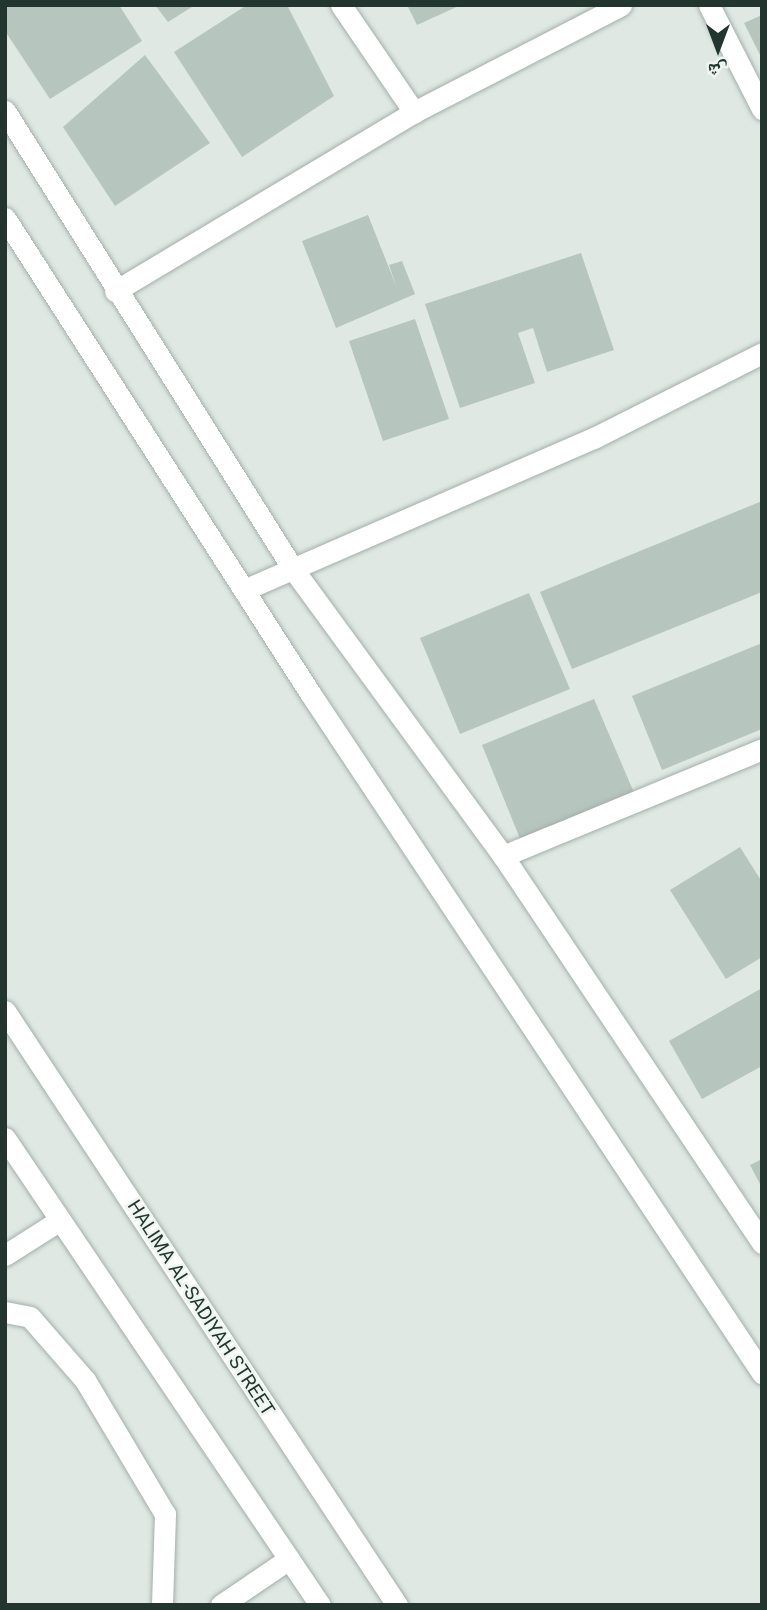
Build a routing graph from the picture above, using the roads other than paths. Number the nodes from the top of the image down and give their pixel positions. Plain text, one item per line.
1 (341, 5) edge
2 (621, 5) edge
3 (709, 5) edge
4 (762, 109) edge
5 (5, 111) edge
6 (414, 112) junction
7 (5, 218) edge
8 (115, 291) junction
9 (762, 354) edge
10 (293, 569) junction
11 (244, 590) junction
12 (762, 749) edge
13 (503, 856) junction
14 (5, 1012) edge
15 (5, 1138) edge
16 (60, 1220) junction
17 (762, 1243) edge
18 (5, 1255) edge
19 (5, 1312) edge
20 (762, 1373) edge
21 (289, 1559) junction
22 (162, 1605) edge
23 (221, 1605) edge
24 (320, 1605) edge
25 (397, 1605) edge

1 - 6 street
2 - 6 street
3 - 4 street
5 - 8 street
6 - 8 street
7 - 11 street
8 - 10 street
9 - 10 street
10 - 11 street
10 - 13 street
11 - 20 street
12 - 13 street
13 - 17 street
14 - 25 street, HALIMA AL-SADIYAH STREET
15 - 16 street
16 - 18 street
16 - 21 street
19 - 22 street
21 - 23 street
21 - 24 street

